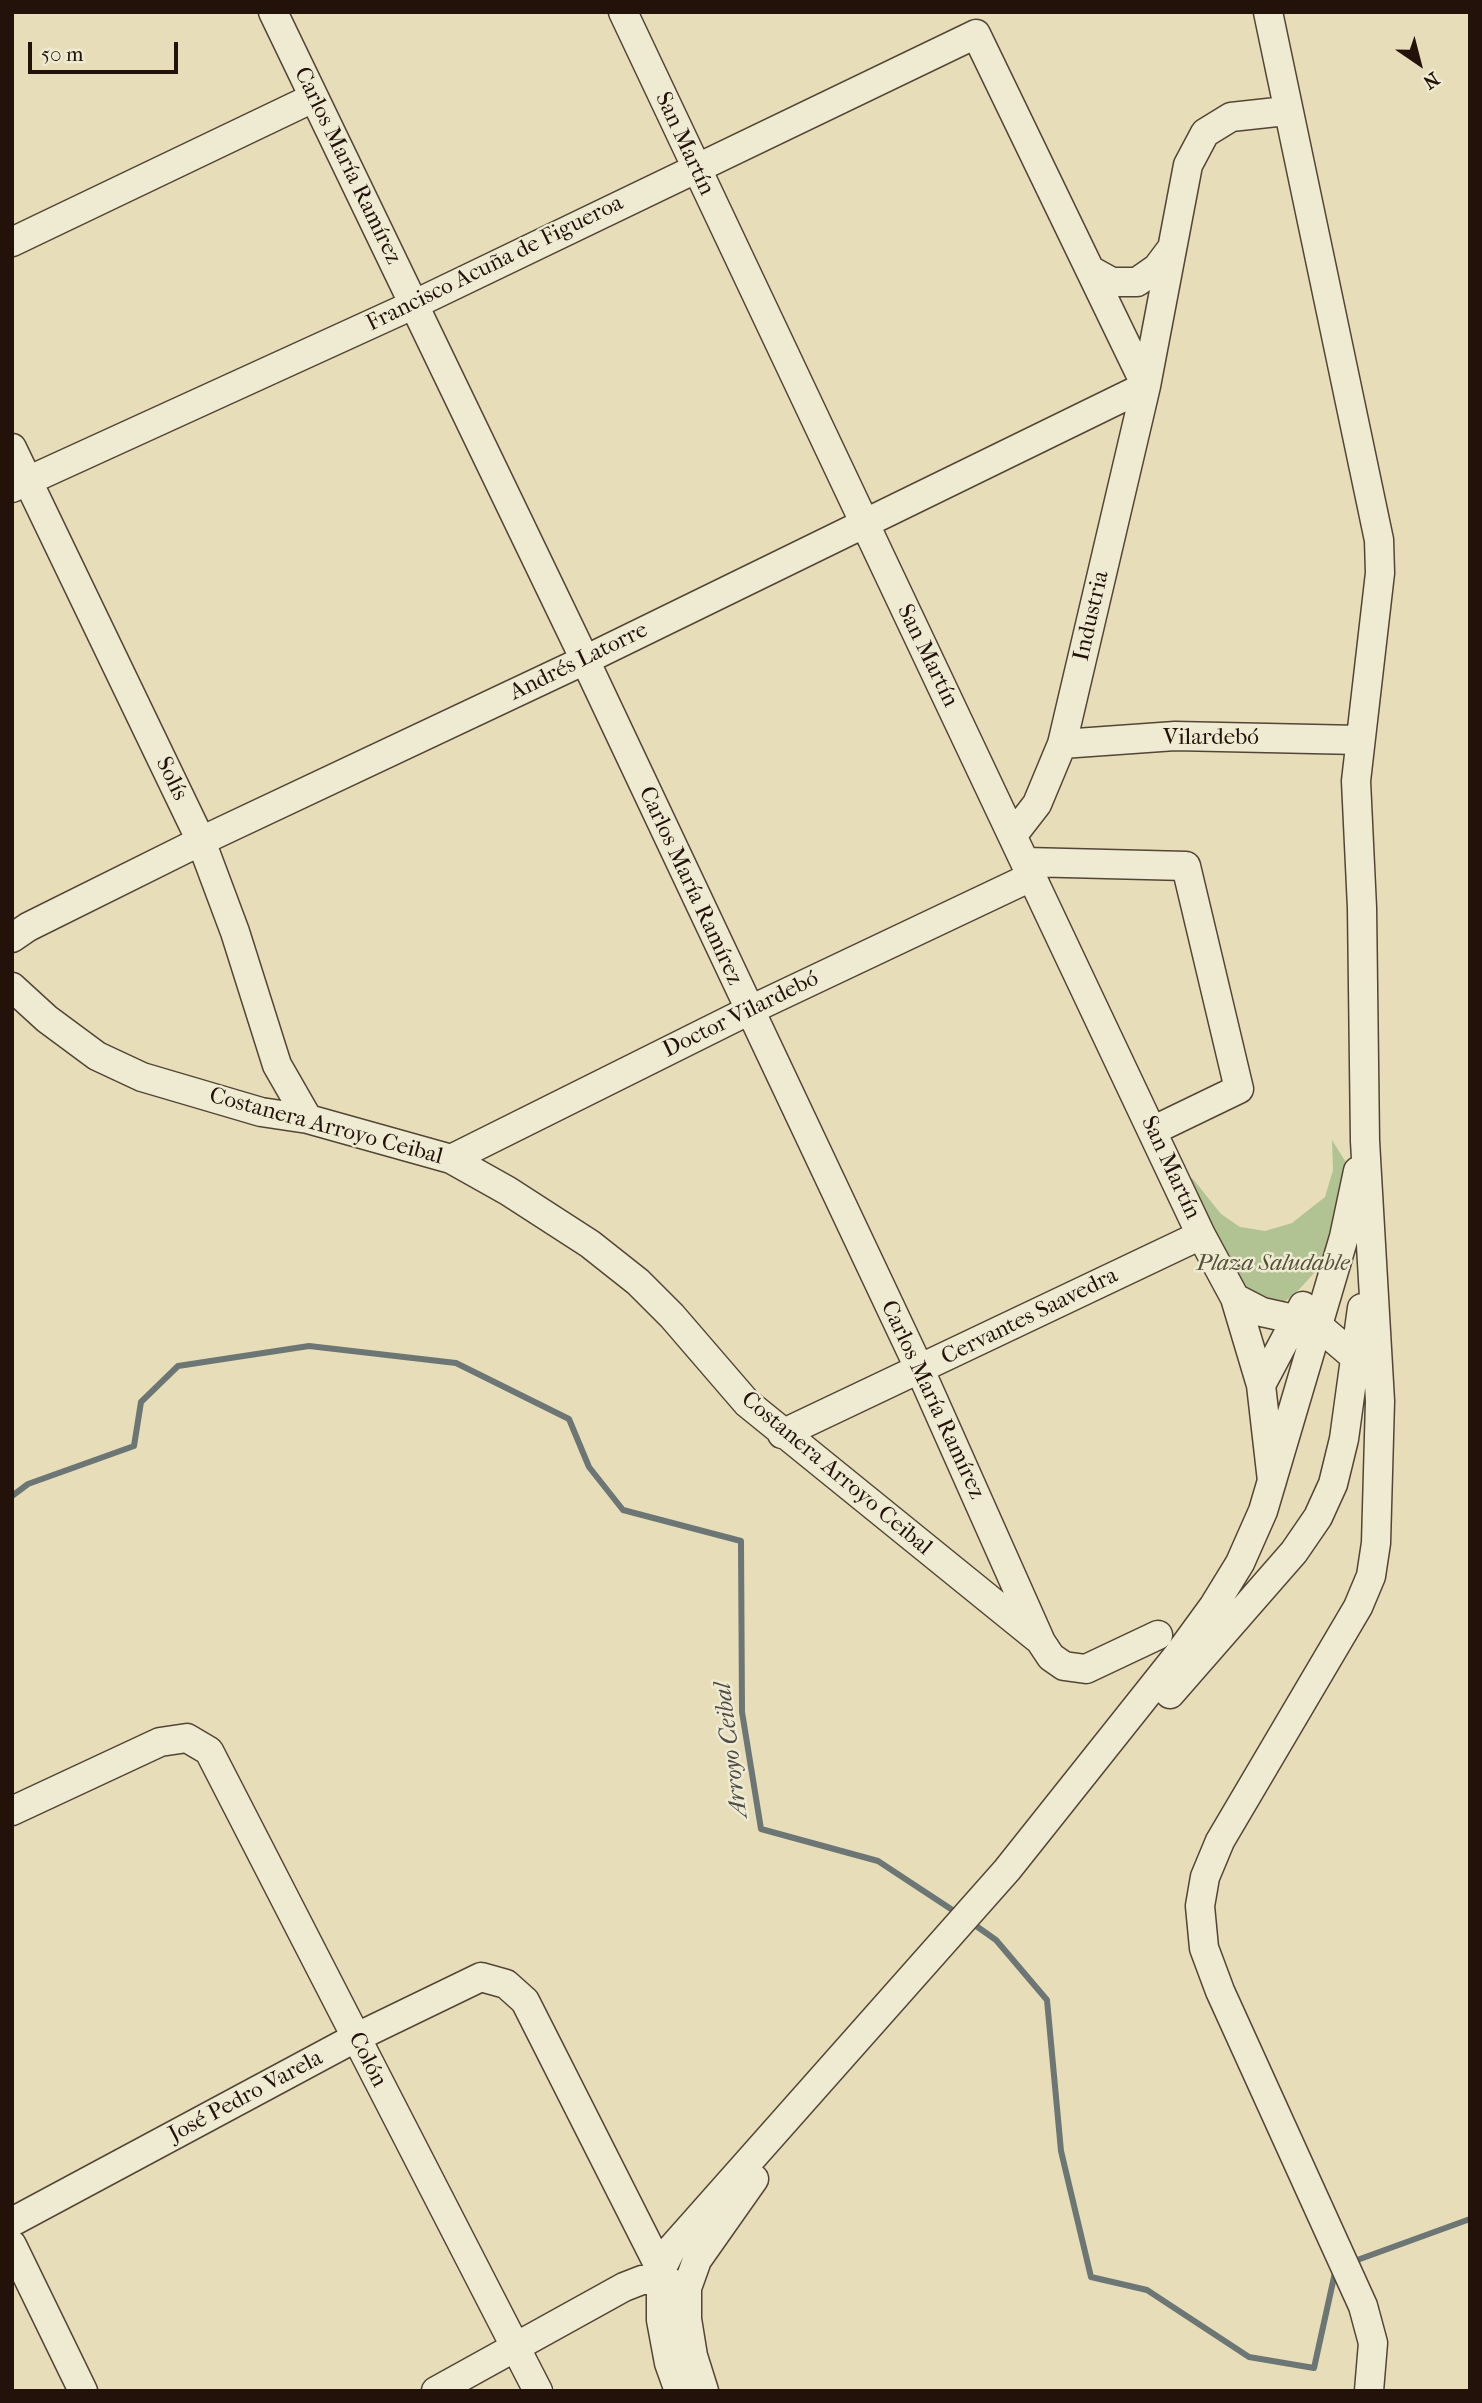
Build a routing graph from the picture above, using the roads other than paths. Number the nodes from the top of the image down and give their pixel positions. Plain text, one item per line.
1 (273, 12) edge
2 (623, 12) edge
3 (1268, 12) edge
4 (313, 98) junction
5 (1286, 111) junction
6 (694, 168) junction
7 (12, 242) edge
8 (1172, 248) junction
9 (1092, 271) junction
10 (415, 304) junction
11 (1146, 386) junction
12 (12, 448) edge
13 (20, 484) edge
14 (863, 522) junction
15 (585, 660) junction
16 (1359, 740) junction
17 (1062, 744) junction
18 (1013, 835) junction
19 (201, 841) junction
20 (1029, 869) junction
21 (12, 938) edge
22 (12, 987) edge
23 (748, 1011) junction
24 (308, 1119) junction
25 (1152, 1131) junction
26 (1365, 1141) junction
27 (451, 1158) junction
28 (1201, 1236) junction
29 (1372, 1240) junction
30 (1235, 1298) junction
31 (1305, 1322) junction
32 (1356, 1358) junction
33 (920, 1370) junction
34 (1261, 1385) junction
35 (1380, 1401) junction
36 (782, 1434) junction
37 (1272, 1481) junction
38 (1158, 1635) dead end
39 (1041, 1642) junction
40 (12, 1811) edge
41 (1038, 1832) junction
42 (355, 2038) junction
43 (827, 2073) junction
44 (12, 2222) edge
45 (12, 2245) edge
46 (664, 2266) junction
47 (687, 2288) junction
48 (516, 2349) junction
49 (82, 2391) edge
50 (436, 2391) edge
51 (538, 2391) edge
52 (679, 2391) edge
53 (704, 2391) edge
54 (1369, 2391) edge

1 - 4 street, Carlos María Ramírez
2 - 6 street, San Martín
3 - 5 street
4 - 7 street
4 - 10 street, Carlos María Ramírez
5 - 8 street, Industria
5 - 16 street
6 - 9 street, Francisco Acuña de Figueroa
6 - 10 street, Francisco Acuña de Figueroa
6 - 14 street, San Martín
8 - 9 street
8 - 11 street, Industria
9 - 11 street
10 - 13 street, Francisco Acuña de Figueroa
10 - 15 street, Carlos María Ramírez
11 - 14 street, Andrés Latorre
11 - 17 street, Industria
12 - 13 street, Solís
13 - 19 street, Solís
14 - 15 street, Andrés Latorre
14 - 18 street, San Martín
15 - 19 street, Andrés Latorre
15 - 23 street, Carlos María Ramírez
16 - 17 street, Vilardebó
16 - 26 street
17 - 18 street, Industria
18 - 20 street, San Martín
19 - 21 street, Andrés Latorre
19 - 24 street, Solís
20 - 23 street, Doctor Vilardebó
20 - 25 street, San Martín
20 - 25 street
22 - 24 street, Costanera Arroyo Ceibal
23 - 27 street, Doctor Vilardebó
23 - 33 street, Carlos María Ramírez
24 - 27 street, Costanera Arroyo Ceibal
25 - 28 street, San Martín
26 - 29 street
26 - 31 street
27 - 36 street, Costanera Arroyo Ceibal
28 - 30 street, San Martín
28 - 33 street, Cervantes Saavedra
29 - 32 street
29 - 35 street
30 - 31 street
30 - 34 street, San Martín
31 - 32 street
31 - 34 street
31 - 37 street
32 - 35 street
32 - 41 street
33 - 36 street, Cervantes Saavedra
33 - 39 street, Carlos María Ramírez
34 - 37 street, San Martín
35 - 54 street
36 - 39 street, Costanera Arroyo Ceibal
37 - 41 street
38 - 39 street, Carlos María Ramírez
40 - 42 street, Colón
41 - 43 street
42 - 44 street, José Pedro Varela
42 - 46 street, José Pedro Varela
42 - 48 street, Colón
43 - 46 street
43 - 47 street
45 - 49 street
46 - 47 street
46 - 48 street
46 - 52 street
47 - 53 street
48 - 50 street
48 - 51 street, Colón

